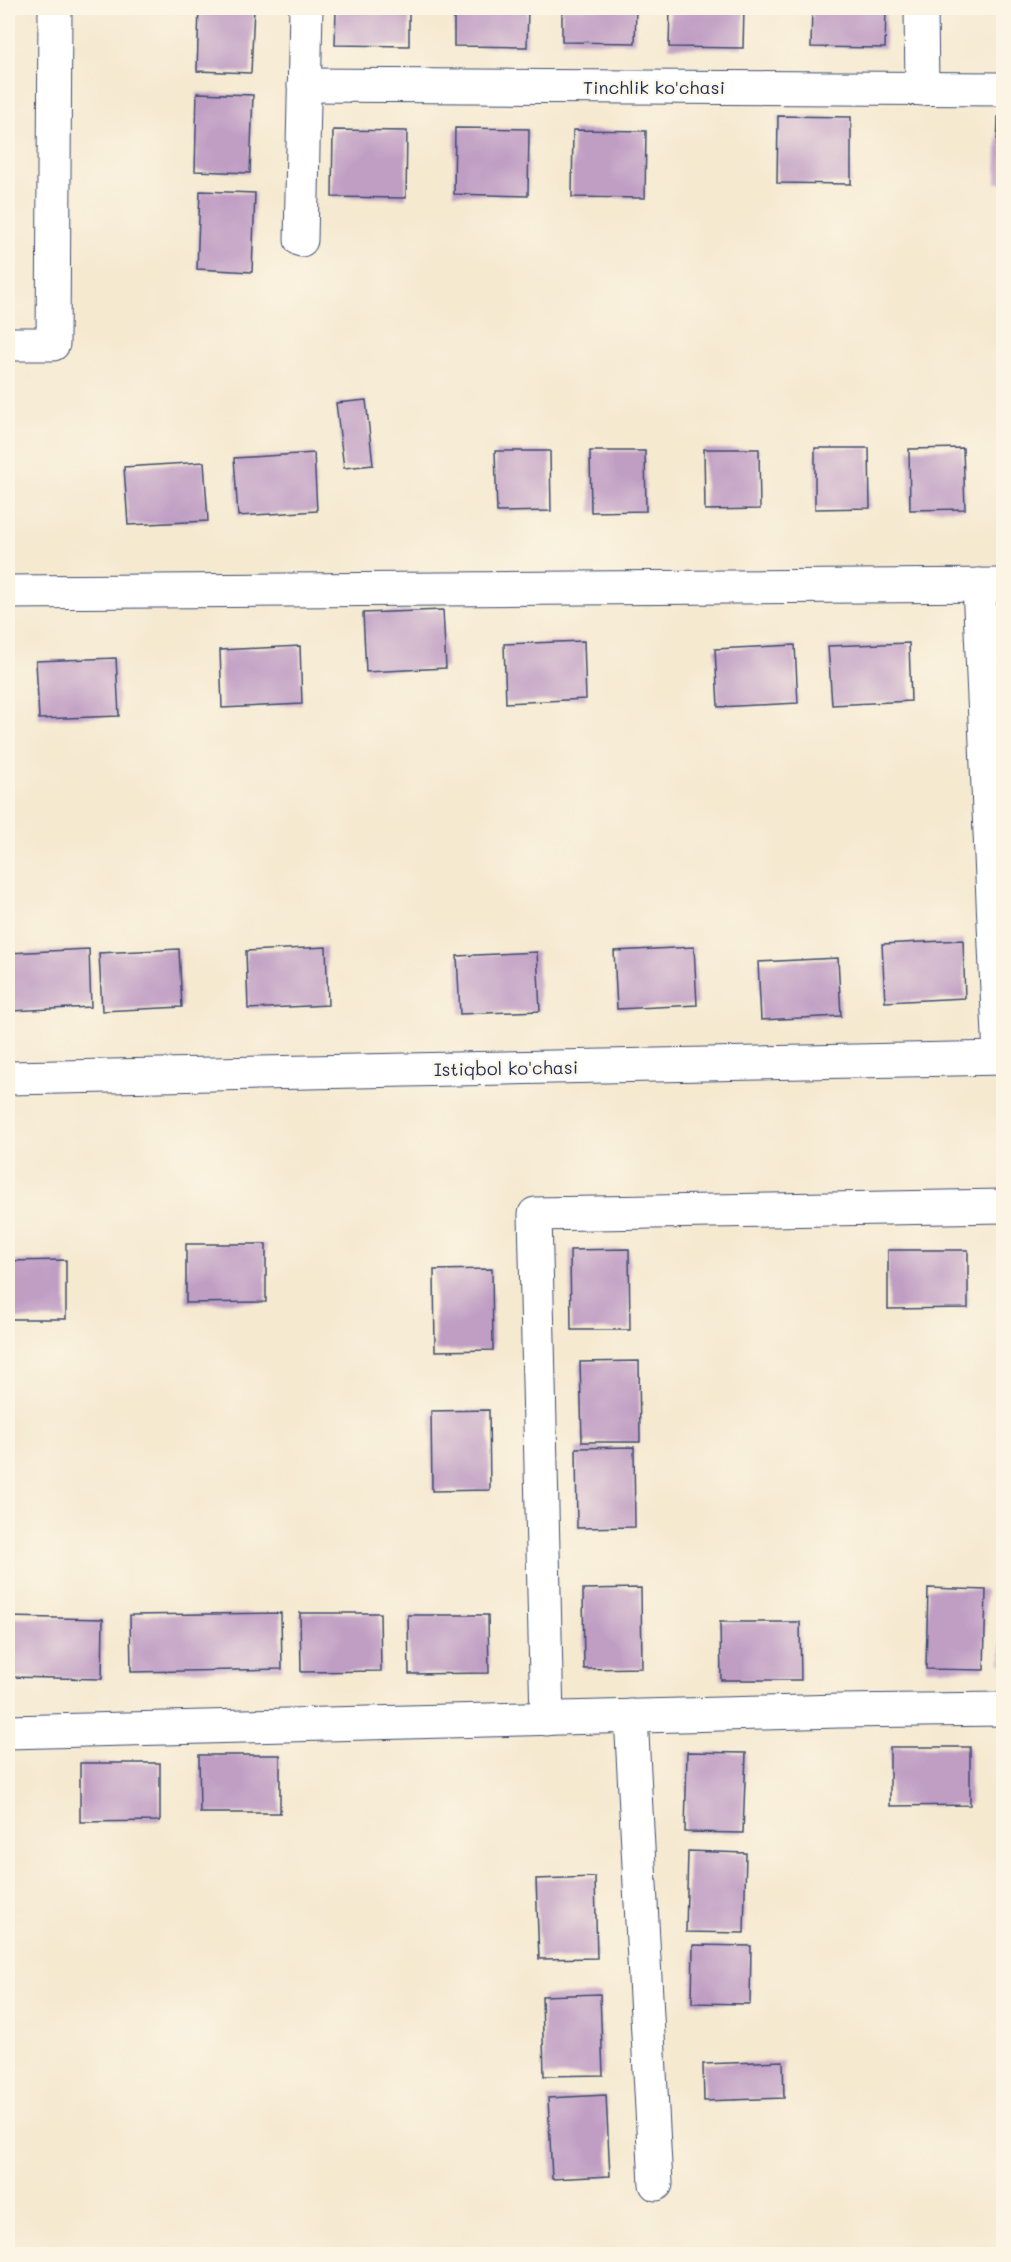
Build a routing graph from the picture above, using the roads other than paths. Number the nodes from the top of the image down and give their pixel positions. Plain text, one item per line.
1 (55, 8) edge
2 (306, 8) edge
3 (921, 8) edge
4 (304, 85) junction
5 (922, 89) junction
6 (1004, 89) edge
7 (301, 240) dead end
8 (8, 344) edge
9 (992, 585) edge
10 (8, 592) edge
11 (1002, 1058) edge
12 (8, 1078) edge
13 (1004, 1206) edge
14 (1004, 1709) edge
15 (631, 1716) junction
16 (547, 1719) junction
17 (8, 1732) edge
18 (656, 2184) dead end

1 - 8 street
2 - 4 street
3 - 5 street
4 - 5 street, Tinchlik ko'chasi
4 - 7 street
5 - 6 street, Tinchlik ko'chasi
9 - 10 street
9 - 11 street
11 - 12 street, Istiqbol ko'chasi
13 - 16 street
14 - 15 street
15 - 16 street
15 - 18 street
16 - 17 street

